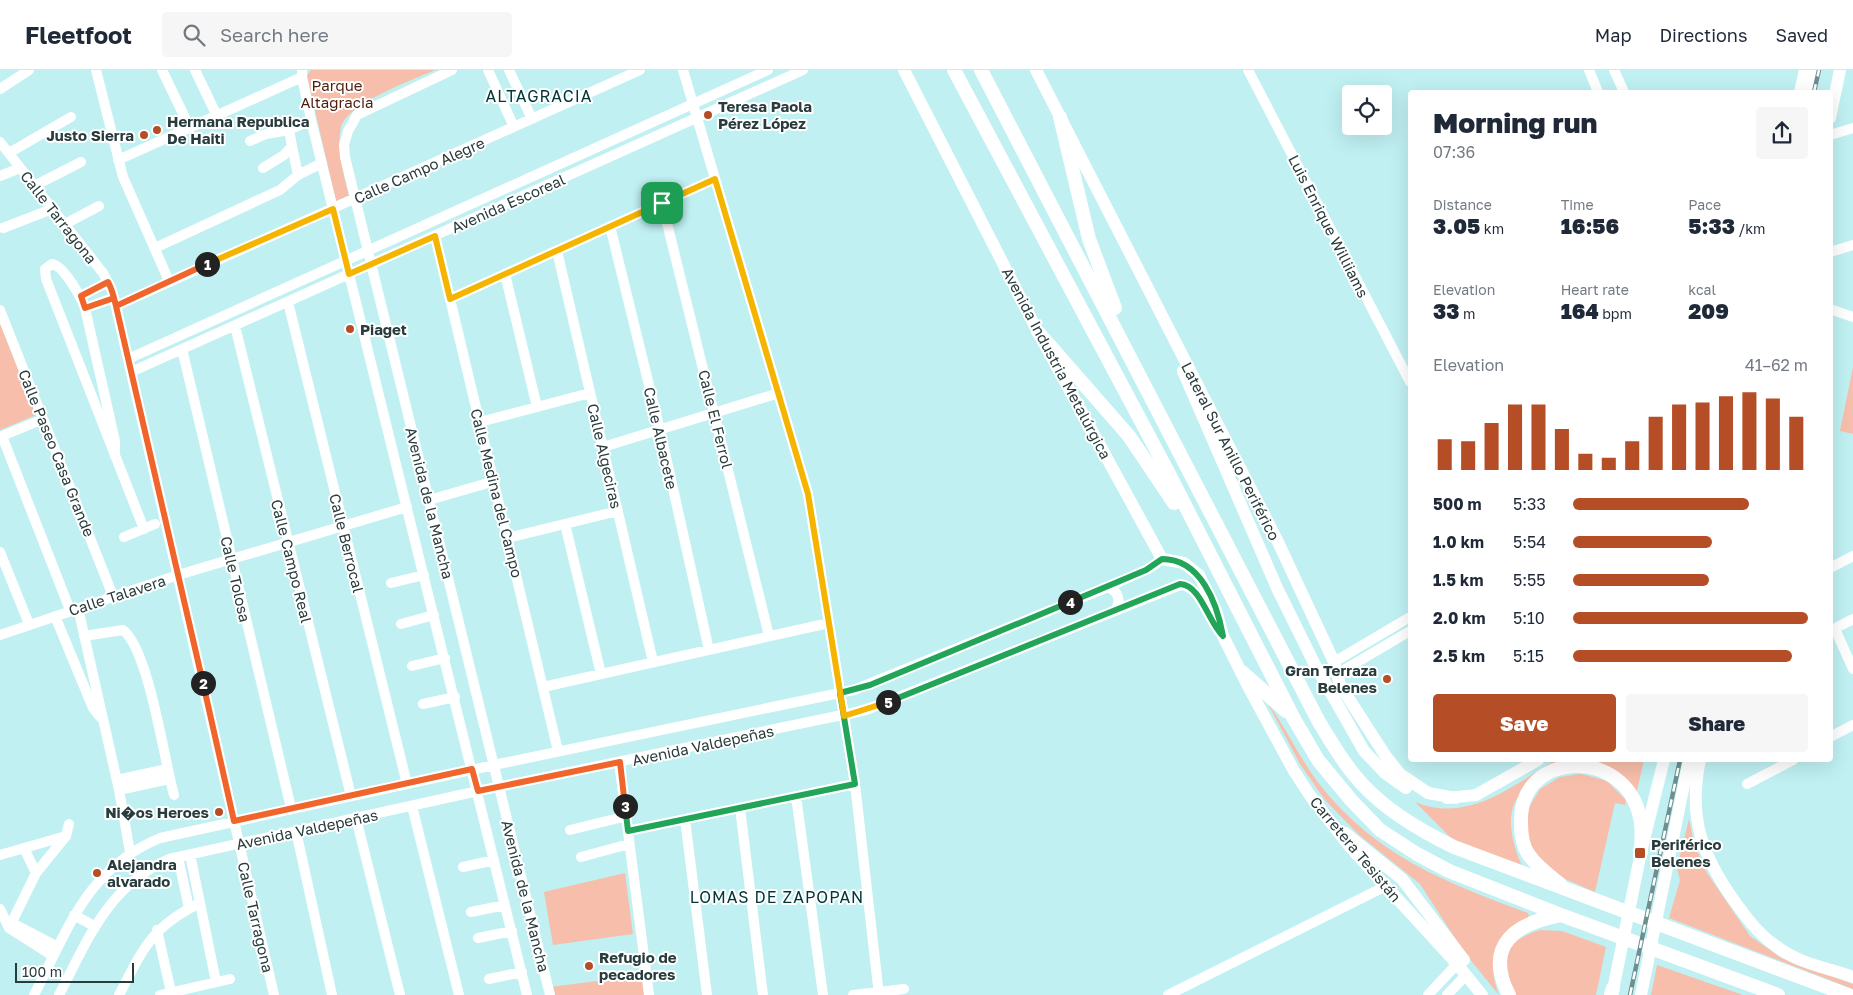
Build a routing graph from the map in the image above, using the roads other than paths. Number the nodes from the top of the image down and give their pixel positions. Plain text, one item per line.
1 (29, 70) edge
2 (96, 70) edge
3 (162, 70) edge
4 (195, 70) edge
5 (452, 70) edge
6 (488, 70) edge
7 (509, 70) edge
8 (640, 70) edge
9 (683, 70) edge
10 (768, 70) edge
11 (803, 70) edge
12 (904, 70) edge
13 (954, 70) edge
14 (981, 70) edge
15 (1036, 70) edge
16 (1248, 70) edge
17 (1589, 70) edge
18 (1614, 70) edge
19 (1804, 70) edge
20 (1815, 70) edge
21 (1831, 70) edge
22 (1840, 70) edge
23 (302, 74) edge
24 (0, 89) edge
25 (1597, 90) edge
26 (1623, 90) edge
27 (1800, 90) edge
28 (1810, 90) edge
29 (1827, 90) edge
30 (1833, 104) edge
31 (693, 105) junction
32 (217, 116) junction
33 (71, 117) dead end
34 (697, 117) junction
35 (1060, 117) junction
36 (532, 119) junction
37 (311, 120) junction
38 (514, 127) junction
39 (190, 128) junction
40 (1853, 128) edge
41 (289, 130) junction
42 (1833, 134) edge
43 (250, 141) dead end
44 (0, 142) edge
45 (292, 146) junction
46 (8, 153) junction
47 (118, 160) junction
48 (81, 162) dead end
49 (322, 163) junction
50 (20, 168) junction
51 (264, 168) dead end
52 (0, 176) edge
53 (298, 176) junction
54 (715, 179) junction
55 (34, 186) junction
56 (355, 199) junction
57 (662, 203) junction
58 (99, 206) dead end
59 (52, 209) junction
60 (333, 209) junction
61 (64, 224) junction
62 (610, 226) junction
63 (3, 228) dead end
64 (435, 236) junction
65 (1853, 245) edge
66 (155, 248) junction
67 (368, 251) junction
68 (557, 251) junction
69 (1833, 251) edge
70 (346, 260) junction
71 (371, 265) junction
72 (349, 274) junction
73 (505, 274) junction
74 (169, 281) junction
75 (108, 282) junction
76 (81, 296) junction
77 (450, 299) junction
78 (115, 302) junction
79 (288, 302) junction
80 (85, 308) junction
81 (0, 310) edge
82 (1833, 310) edge
83 (1853, 317) edge
84 (235, 326) junction
85 (1038, 332) junction
86 (1177, 347) junction
87 (182, 349) junction
88 (128, 359) junction
89 (131, 372) junction
90 (1408, 378) edge
91 (590, 393) junction
92 (779, 393) junction
93 (107, 403) junction
94 (96, 407) junction
95 (537, 407) junction
96 (715, 413) junction
97 (43, 419) junction
98 (480, 422) junction
99 (660, 430) junction
100 (1, 437) edge
101 (603, 447) junction
102 (115, 456) junction
103 (494, 481) junction
104 (1202, 494) junction
105 (429, 500) junction
106 (407, 507) junction
107 (618, 511) junction
108 (155, 524) dead end
109 (564, 524) junction
110 (343, 526) junction
111 (144, 529) junction
112 (124, 537) dead end
113 (508, 538) junction
114 (288, 542) junction
115 (0, 552) edge
116 (1853, 556) edge
117 (232, 559) junction
118 (1162, 559) junction
119 (1213, 559) junction
120 (1833, 566) edge
121 (178, 575) junction
122 (424, 575) junction
123 (391, 584) dead end
124 (1108, 587) junction
125 (113, 596) junction
126 (74, 609) junction
127 (1115, 610) junction
128 (434, 615) junction
129 (55, 616) junction
130 (1408, 618) edge
131 (1853, 619) edge
132 (829, 623) junction
133 (29, 624) junction
134 (401, 624) dead end
135 (1833, 629) edge
136 (1408, 632) edge
137 (1833, 634) edge
138 (0, 635) edge
139 (84, 636) junction
140 (769, 636) junction
141 (1223, 636) junction
142 (708, 650) junction
143 (445, 658) junction
144 (653, 662) junction
145 (412, 666) dead end
146 (1336, 668) junction
147 (1853, 669) edge
148 (1242, 672) junction
149 (602, 674) junction
150 (543, 687) junction
151 (840, 693) junction
152 (454, 697) junction
153 (423, 704) dead end
154 (844, 716) junction
155 (1294, 719) junction
156 (102, 720) junction
157 (1853, 725) edge
158 (1833, 735) edge
159 (558, 751) junction
160 (620, 762) junction
161 (1535, 762) edge
162 (1664, 762) edge
163 (1689, 762) edge
164 (1700, 762) edge
165 (1789, 762) edge
166 (494, 764) junction
167 (472, 769) junction
168 (168, 774) junction
169 (117, 780) junction
170 (1695, 780) junction
171 (406, 784) junction
172 (855, 784) junction
173 (1747, 784) dead end
174 (499, 787) junction
175 (119, 790) junction
176 (478, 791) junction
177 (174, 795) dead end
178 (351, 796) junction
179 (796, 796) junction
180 (1456, 798) junction
181 (412, 806) junction
182 (291, 808) junction
183 (740, 808) junction
184 (627, 816) junction
185 (356, 818) junction
186 (685, 819) junction
187 (234, 821) junction
188 (1330, 821) junction
189 (69, 824) dead end
190 (570, 830) dead end
191 (296, 831) junction
192 (628, 831) junction
193 (1675, 834) junction
194 (66, 836) junction
195 (239, 844) junction
196 (629, 844) junction
197 (24, 848) junction
198 (130, 852) junction
199 (1641, 852) junction
200 (190, 854) junction
201 (0, 855) edge
202 (178, 857) junction
203 (581, 857) dead end
204 (494, 860) junction
205 (463, 867) dead end
206 (36, 874) junction
207 (1386, 886) junction
208 (1570, 892) junction
209 (200, 903) junction
210 (505, 905) junction
211 (189, 908) junction
212 (0, 909) edge
213 (472, 912) dead end
214 (74, 915) junction
215 (1561, 915) junction
216 (8, 923) junction
217 (94, 926) junction
218 (157, 930) junction
219 (512, 931) junction
220 (478, 938) dead end
221 (56, 952) junction
222 (1457, 964) junction
223 (522, 972) junction
224 (1466, 975) junction
225 (1853, 977) edge
226 (230, 979) dead end
227 (489, 979) dead end
228 (216, 982) junction
229 (904, 988) dead end
230 (171, 992) junction
231 (879, 993) edge
232 (1612, 993) edge
233 (34, 995) edge
234 (59, 995) edge
235 (119, 995) edge
236 (160, 995) edge
237 (274, 995) edge
238 (332, 995) edge
239 (400, 995) edge
240 (459, 995) edge
241 (527, 995) edge
242 (550, 995) edge
243 (649, 995) edge
244 (707, 995) edge
245 (763, 995) edge
246 (823, 995) edge
247 (853, 995) edge
248 (1169, 995) edge
249 (1428, 995) edge
250 (1446, 995) edge
251 (1482, 995) edge
252 (1492, 995) edge
253 (1509, 995) edge
254 (1641, 995) edge
255 (1778, 995) edge
256 (1848, 995) edge

1 - 24 street
2 - 47 street
3 - 39 street
4 - 32 street
5 - 56 street, Avenida de la Mancha
6 - 38 street
7 - 36 street
8 - 36 street, Calle Campo Alegre
9 - 31 street
10 - 31 street, Avenida Escoreal
11 - 34 street, Avenida Escoreal
12 - 85 main road, Avenida Industria Metalúrgica
13 - 119 highway
14 - 104 highway
15 - 35 main road, Lateral Sur Anillo Periférico
16 - 90 street, Luis Enrique Williiams
17 - 25 street
18 - 26 street
19 - 27 main road
20 - 28 main road
21 - 29 main road
22 - 30 main road
23 - 32 street
23 - 37 street, Avenida de la Mancha
31 - 34 street
31 - 67 street, Avenida Escoreal
32 - 39 street
33 - 46 street
34 - 54 street
34 - 64 street, Avenida Escoreal
35 - 86 main road, Lateral Sur Anillo Periférico
35 - 104 highway
36 - 38 street, Calle Campo Alegre
37 - 41 street
37 - 49 street, Avenida de la Mancha
38 - 56 street, Calle Campo Alegre
39 - 47 street
40 - 42 street
41 - 43 street
41 - 45 street
44 - 46 street, Calle Tarragona
45 - 51 street
45 - 53 street
46 - 50 street, Calle Tarragona
47 - 66 street
48 - 55 street
49 - 53 street
49 - 60 street, Avenida de la Mancha
50 - 52 street
50 - 55 street, Calle Tarragona
53 - 66 street
54 - 57 street
54 - 92 street
55 - 59 street, Calle Tarragona
56 - 60 street, Calle Campo Alegre
56 - 67 street, Avenida de la Mancha
57 - 62 street
57 - 96 street, Calle El Ferrol
58 - 61 street
59 - 61 street, Calle Tarragona
59 - 63 street
60 - 70 street, Avenida de la Mancha
60 - 74 street, Calle Campo Alegre
61 - 75 street, Calle Tarragona
62 - 68 street
62 - 99 street, Calle Albacete
64 - 71 street, Avenida Escoreal
64 - 77 street, Calle Medina del Campo
65 - 69 street
66 - 74 street
67 - 70 street, Avenida Escoreal
67 - 71 street, Avenida de la Mancha
68 - 73 street
68 - 91 street, Calle Algeciras
70 - 72 street, Avenida de la Mancha
70 - 88 street, Avenida Escoreal
71 - 72 street, Avenida Escoreal
71 - 105 street, Avenida de la Mancha
72 - 79 street, Avenida Escoreal
72 - 106 street, Avenida de la Mancha
73 - 77 street
73 - 95 street
74 - 78 street, Calle Campo Alegre
75 - 76 street
75 - 78 street, Calle Tarragona
76 - 80 street
76 - 94 street
77 - 98 street, Calle Medina del Campo
78 - 80 street, Calle Campo Alegre
78 - 88 street, Calle Tarragona
79 - 84 street, Avenida Escoreal
79 - 110 street, Calle Berrocal
80 - 93 street
81 - 97 street, Calle Paseo Casa Grande
82 - 83 street
84 - 87 street, Avenida Escoreal
84 - 114 street, Calle Campo Real
85 - 118 main road, Avenida Industria Metalúrgica
85 - 119 highway
86 - 146 main road, Lateral Sur Anillo Periférico
86 - 180 main road
87 - 89 street, Avenida Escoreal
87 - 117 street, Calle Tolosa
88 - 89 street, Calle Tarragona
89 - 121 street, Calle Tarragona
91 - 95 street
91 - 101 street, Calle Algeciras
92 - 96 street
92 - 132 street
93 - 94 street
93 - 102 street
94 - 102 street
95 - 98 street
96 - 99 street
96 - 140 street, Calle El Ferrol
97 - 100 street
97 - 125 street, Calle Paseo Casa Grande
98 - 103 street, Calle Medina del Campo
99 - 101 street
99 - 142 street, Calle Albacete
100 - 126 street
101 - 107 street, Calle Algeciras
102 - 111 street
103 - 105 street
103 - 113 street, Calle Medina del Campo
104 - 208 highway
105 - 166 street, Avenida de la Mancha
106 - 110 street, Calle Talavera
106 - 122 street, Avenida de la Mancha
107 - 109 street
107 - 144 street, Calle Algeciras
108 - 111 street
109 - 113 street
109 - 149 street
110 - 114 street, Calle Talavera
110 - 171 street, Calle Berrocal
111 - 112 street
113 - 150 street, Calle Medina del Campo
114 - 117 street, Calle Talavera
114 - 178 street, Calle Campo Real
115 - 133 street
116 - 120 street
117 - 121 street, Calle Talavera
117 - 182 street, Calle Tolosa
118 - 124 street, Avenida Valdepeñas
118 - 141 main road
119 - 155 highway
121 - 125 street, Calle Talavera
121 - 187 street, Calle Tarragona
122 - 123 street
122 - 128 street, Avenida de la Mancha
124 - 127 street
124 - 151 street, Avenida Valdepeñas
125 - 126 street, Calle Talavera
126 - 129 street, Calle Talavera
126 - 139 street
127 - 141 street, Avenida Valdepeñas
127 - 154 street, Avenida Valdepeñas
128 - 134 street
128 - 143 street, Avenida de la Mancha
129 - 133 street, Calle Talavera
129 - 156 street
130 - 146 street
131 - 135 street
132 - 140 street
132 - 151 street
133 - 138 street, Calle Talavera
136 - 146 street
137 - 147 street
139 - 156 street
139 - 168 street
140 - 142 street
141 - 148 main road, Carretera Tesistán
142 - 144 street
143 - 145 street
143 - 152 street, Avenida de la Mancha
144 - 149 street
146 - 180 main road, Lateral Sur Anillo Periférico
148 - 155 highway
148 - 188 main road, Carretera Tesistán
149 - 150 street
150 - 159 street, Calle Medina del Campo
151 - 154 street
151 - 159 street, Avenida Valdepeñas
152 - 153 street
152 - 167 street, Avenida de la Mancha
154 - 160 street, Avenida Valdepeñas
154 - 172 street
155 - 215 highway
156 - 169 street
157 - 158 street
159 - 166 street, Avenida Valdepeñas
160 - 174 street, Avenida Valdepeñas
160 - 184 street
161 - 180 main road
162 - 199 main road
163 - 193 main road
164 - 170 main road
165 - 173 street
166 - 167 street, Avenida Valdepeñas
166 - 174 street, Avenida de la Mancha
167 - 171 street, Avenida Valdepeñas
167 - 176 street, Avenida de la Mancha
168 - 169 street
168 - 175 street
168 - 177 street
169 - 175 street
170 - 193 main road
170 - 225 main road
171 - 178 street, Avenida Valdepeñas
172 - 179 street
172 - 231 street
174 - 176 street, Avenida Valdepeñas
174 - 242 street, Avenida de la Mancha
175 - 198 street
176 - 181 street, Avenida Valdepeñas
176 - 204 street, Avenida de la Mancha
178 - 182 street, Avenida Valdepeñas
179 - 183 street
179 - 246 street
181 - 185 street, Avenida Valdepeñas
181 - 240 street
182 - 187 street, Avenida Valdepeñas
183 - 186 street
183 - 245 street
184 - 190 street
184 - 192 street
185 - 191 street, Avenida Valdepeñas
185 - 239 street
186 - 192 street
186 - 244 street
187 - 195 street, Calle Tarragona
187 - 198 street, Avenida Valdepeñas
188 - 207 main road, Carretera Tesistán
188 - 252 main road
189 - 194 street
191 - 195 street, Avenida Valdepeñas
191 - 238 street
192 - 196 street
193 - 254 main road
194 - 197 street
194 - 206 street
195 - 200 street, Avenida Valdepeñas
195 - 237 street, Calle Tarragona
196 - 203 street
196 - 243 street
197 - 201 street
197 - 206 street
198 - 214 street, Avenida Valdepeñas
199 - 208 highway
199 - 232 main road
200 - 202 street, Avenida Valdepeñas
200 - 209 street
202 - 211 street
202 - 217 street, Avenida Valdepeñas
204 - 205 street
204 - 210 street, Avenida de la Mancha
206 - 216 street
207 - 222 main road, Carretera Tesistán
207 - 248 street
208 - 256 highway
209 - 211 street
209 - 228 street
210 - 213 street
210 - 219 street, Avenida de la Mancha
211 - 218 street
212 - 216 street
214 - 217 street
214 - 221 street, Avenida Valdepeñas
215 - 253 highway
215 - 255 highway
216 - 221 street
217 - 234 street, Avenida Valdepeñas
218 - 230 street
218 - 235 street
219 - 220 street
219 - 223 street, Avenida de la Mancha
221 - 233 street, Avenida Valdepeñas
222 - 224 main road, Carretera Tesistán
222 - 249 street
223 - 227 street
223 - 241 street, Avenida de la Mancha
224 - 250 street
224 - 251 main road, Carretera Tesistán
226 - 228 street
228 - 230 street
229 - 231 street
230 - 236 street
231 - 247 street

